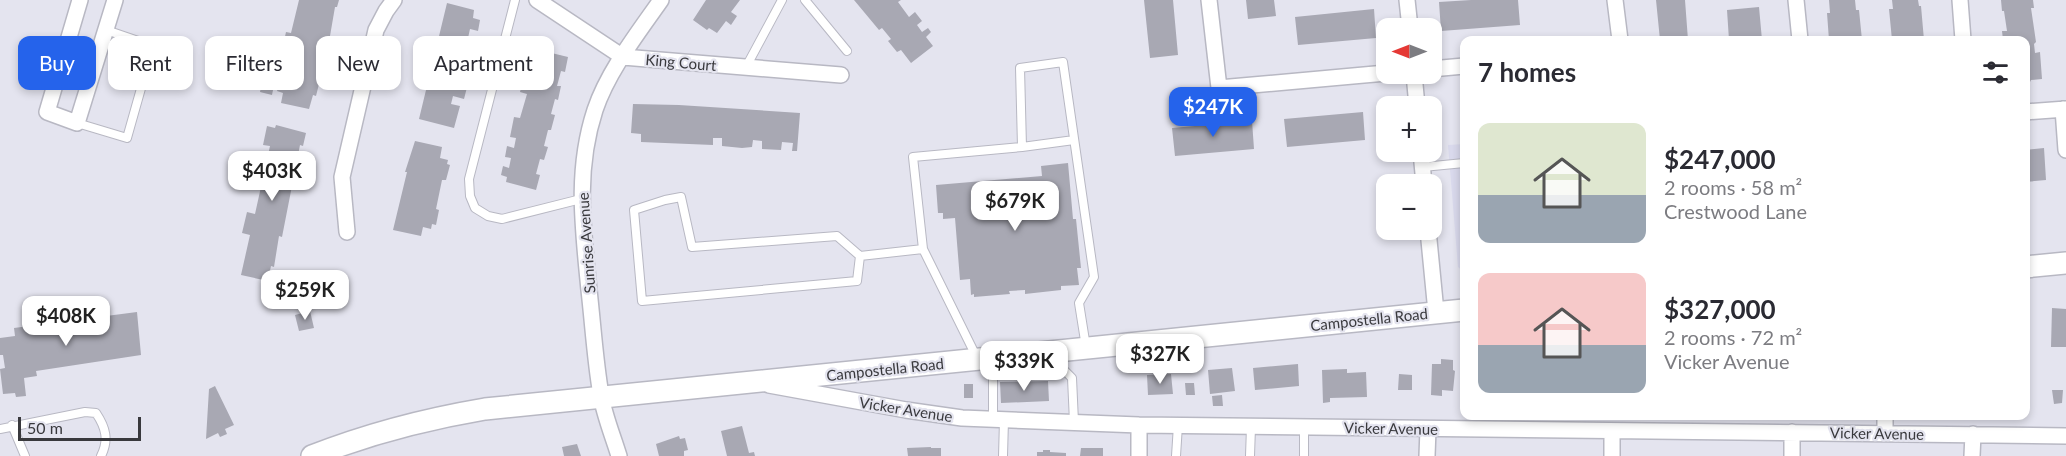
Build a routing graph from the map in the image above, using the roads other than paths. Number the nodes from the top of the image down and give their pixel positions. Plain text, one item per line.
1 (80, 0) edge
2 (115, 0) edge
3 (394, 0) edge
4 (515, 0) edge
5 (537, 0) edge
6 (661, 0) edge
7 (782, 0) edge
8 (805, 0) edge
9 (1209, 0) edge
10 (1407, 0) edge
11 (1615, 0) edge
12 (1796, 0) edge
13 (1960, 0) edge
14 (1409, 18) edge
15 (106, 30) junction
16 (1620, 36) edge
17 (1800, 36) edge
18 (1963, 36) edge
19 (847, 51) dead end
20 (623, 57) junction
21 (1460, 66) edge
22 (746, 67) junction
23 (1442, 68) edge
24 (841, 75) dead end
25 (1376, 75) edge
26 (2064, 109) edge
27 (2030, 112) edge
28 (77, 123) junction
29 (1074, 140) junction
30 (1022, 147) junction
31 (2066, 150) edge
32 (1442, 161) edge
33 (1460, 163) edge
34 (581, 200) junction
35 (346, 232) dead end
36 (1429, 240) edge
37 (923, 249) junction
38 (861, 256) junction
39 (2066, 263) edge
40 (2030, 267) edge
41 (1460, 310) edge
42 (1436, 312) junction
43 (1087, 348) junction
44 (978, 359) junction
45 (755, 383) junction
46 (601, 396) junction
47 (998, 419) junction
48 (1885, 420) edge
49 (1074, 422) junction
50 (12, 425) junction
51 (1139, 425) junction
52 (1178, 425) junction
53 (1251, 427) junction
54 (1304, 427) junction
55 (0, 429) edge
56 (1428, 429) junction
57 (1612, 431) junction
58 (1792, 432) junction
59 (1885, 433) junction
60 (1973, 434) junction
61 (2066, 435) edge
62 (24, 456) edge
63 (101, 456) edge
64 (312, 456) edge
65 (619, 456) edge
66 (1003, 456) edge
67 (1139, 456) edge
68 (1176, 456) edge
69 (1250, 456) edge
70 (1304, 456) edge
71 (1427, 456) edge
72 (1612, 456) edge
73 (1792, 456) edge
74 (1972, 456) edge

1 - 28 street
2 - 15 street
3 - 35 street
4 - 34 lane
5 - 20 street, King Court
6 - 20 street, Sunrise Avenue
7 - 22 lane
8 - 19 lane
9 - 25 street
10 - 14 street
11 - 16 street
12 - 17 street
13 - 18 street
15 - 28 street
15 - 28 lane
20 - 22 street, King Court
20 - 34 street, Sunrise Avenue
21 - 23 street
22 - 24 street, King Court
26 - 27 street
26 - 31 street
29 - 30 lane
29 - 30 lane
29 - 43 lane
30 - 37 lane
32 - 33 lane
34 - 46 street, Sunrise Avenue
36 - 42 street
37 - 38 lane
37 - 44 lane
38 - 38 lane
39 - 40 main road
41 - 42 main road, Campostella Road
42 - 43 main road, Campostella Road
43 - 44 main road, Campostella Road
44 - 45 main road, Campostella Road
45 - 46 main road, Campostella Road
45 - 47 street, Vicker Avenue
46 - 64 main road, Campostella Road
46 - 65 street, Sunrise Avenue
47 - 49 street, Vicker Avenue
47 - 49 lane
47 - 66 lane
48 - 59 street
49 - 51 street, Vicker Avenue
50 - 55 lane
50 - 62 lane
50 - 63 lane
51 - 52 street, Vicker Avenue
51 - 67 street
52 - 53 street, Vicker Avenue
52 - 68 lane
53 - 54 street, Vicker Avenue
53 - 69 lane
54 - 56 street, Vicker Avenue
54 - 70 lane
56 - 57 street, Vicker Avenue
56 - 71 street
57 - 58 street, Vicker Avenue
57 - 72 street
58 - 59 street, Vicker Avenue
58 - 73 street
59 - 60 street, Vicker Avenue
60 - 61 street, Vicker Avenue
60 - 74 street

